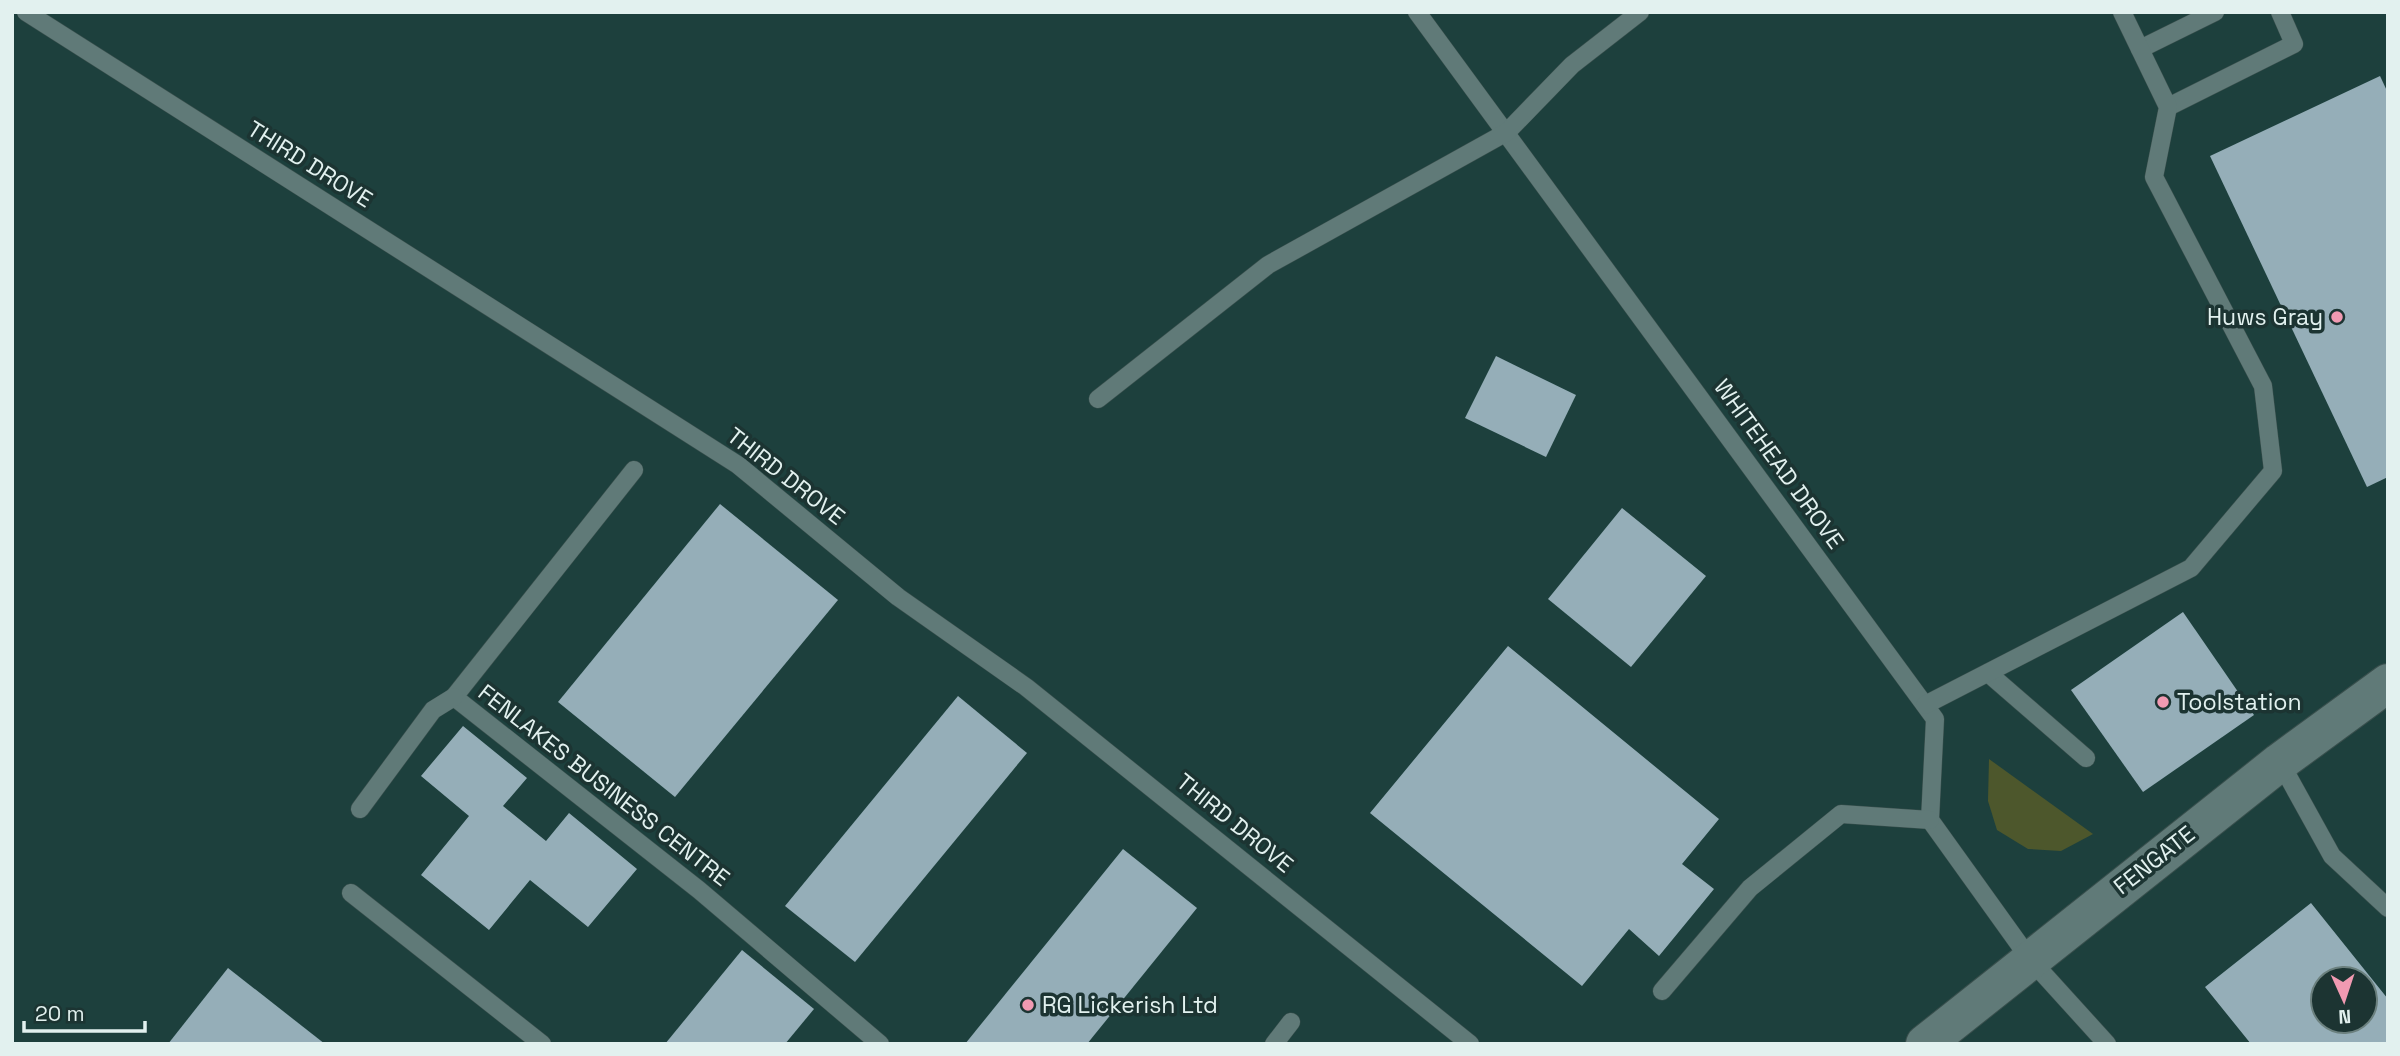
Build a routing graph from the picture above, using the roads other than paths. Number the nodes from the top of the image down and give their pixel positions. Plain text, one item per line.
1 (26, 12) edge
2 (1640, 12) edge
3 (2122, 12) edge
4 (2214, 12) edge
5 (2280, 12) edge
6 (1427, 14) edge
7 (2140, 49) junction
8 (2168, 107) junction
9 (1507, 132) junction
10 (1098, 399) dead end
11 (634, 470) dead end
12 (1987, 673) junction
13 (2388, 683) edge
14 (454, 697) junction
15 (1925, 705) junction
16 (2086, 758) dead end
17 (2280, 762) junction
18 (360, 808) dead end
19 (1930, 820) junction
20 (351, 893) dead end
21 (2388, 908) edge
22 (2029, 958) junction
23 (1662, 991) dead end
24 (1291, 1022) dead end
25 (1941, 1039) edge
26 (542, 1044) edge
27 (880, 1044) edge
28 (1274, 1044) edge
29 (1470, 1044) edge
30 (2107, 1044) edge

1 - 29 lane, THIRD DROVE
2 - 9 lane
3 - 7 lane
4 - 7 lane
5 - 8 lane
6 - 9 lane, WHITEHEAD DROVE
7 - 8 lane
8 - 12 lane
9 - 10 lane
9 - 15 lane, WHITEHEAD DROVE
11 - 14 lane, FENLAKES BUSINESS CENTRE
12 - 15 lane
12 - 16 lane
13 - 17 street, FENGATE
14 - 18 lane
14 - 27 lane, FENLAKES BUSINESS CENTRE
15 - 19 lane, WHITEHEAD DROVE
17 - 21 lane
17 - 22 street, FENGATE
19 - 22 lane
19 - 23 lane
20 - 26 lane
22 - 25 street, FENGATE
22 - 30 lane
24 - 28 lane

